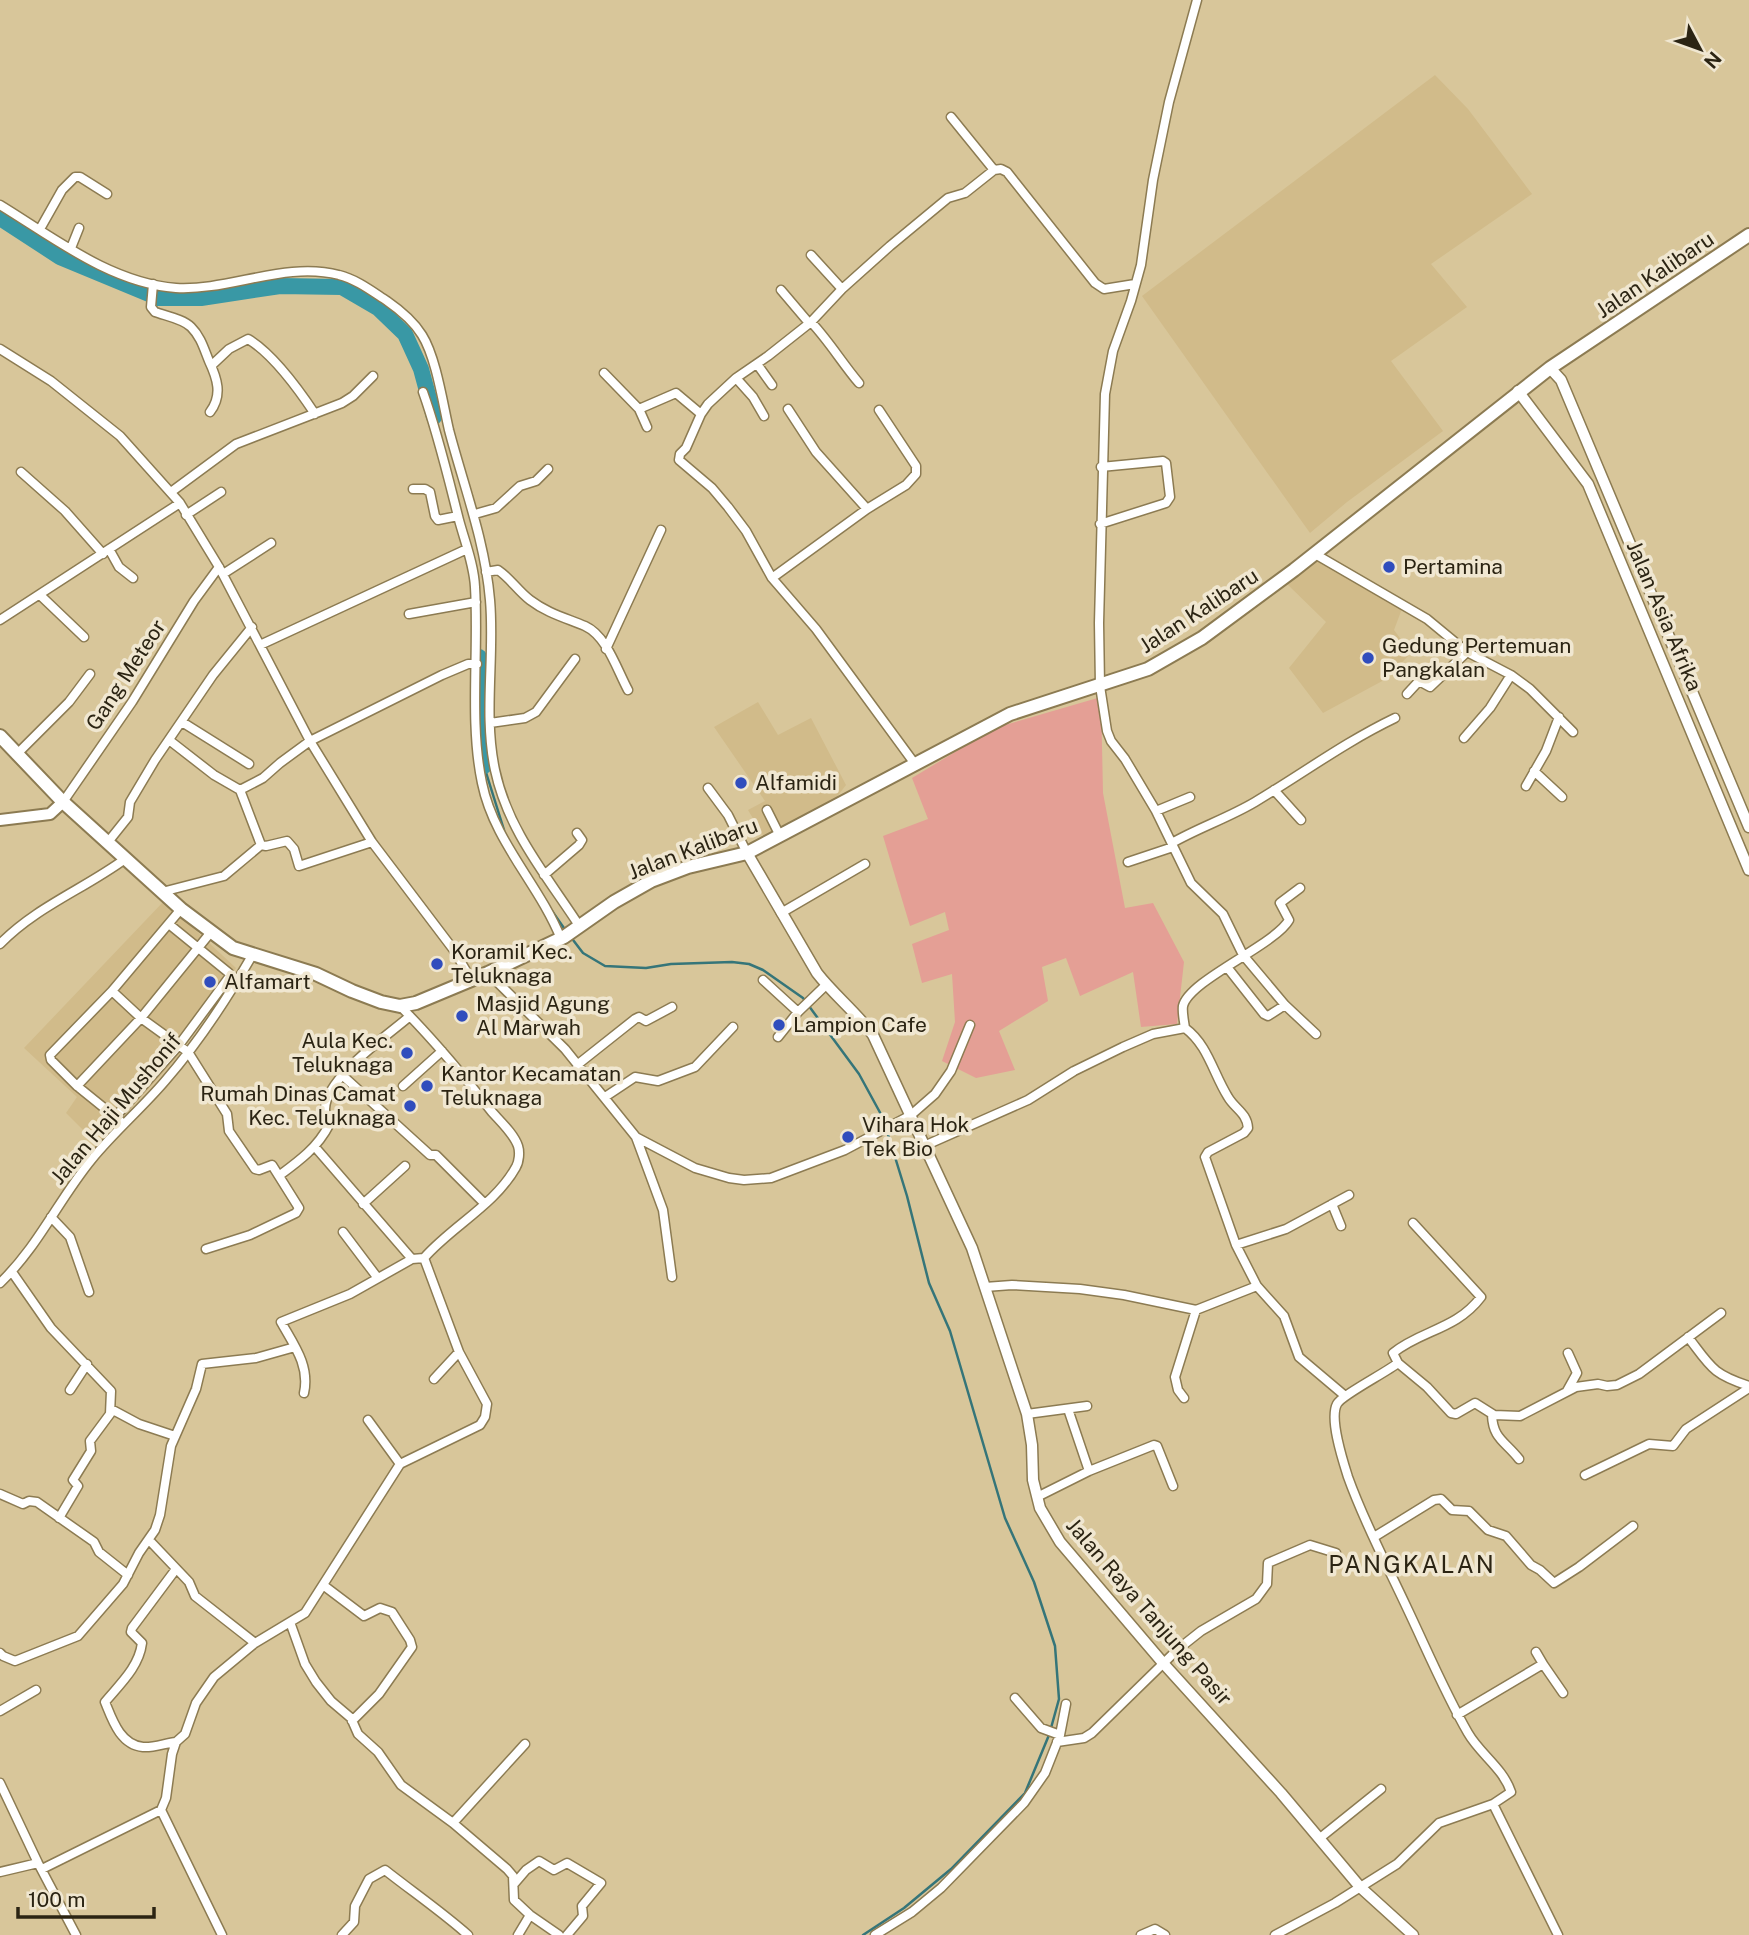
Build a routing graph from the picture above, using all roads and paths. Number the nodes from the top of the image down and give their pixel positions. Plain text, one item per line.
1 (1197, 0) edge
2 (951, 117) dead end
3 (994, 170) junction
4 (107, 194) dead end
5 (0, 205) edge
6 (79, 228) dead end
7 (40, 229) junction
8 (1749, 235) edge
9 (71, 248) junction
10 (811, 255) dead end
11 (1135, 284) junction
12 (842, 289) junction
13 (781, 290) dead end
14 (152, 292) junction
15 (810, 323) junction
16 (0, 349) edge
17 (757, 364) junction
18 (212, 365) junction
19 (1550, 368) junction
20 (604, 373) dead end
21 (373, 376) dead end
22 (736, 378) junction
23 (859, 383) dead end
24 (772, 385) dead end
25 (1518, 391) junction
26 (423, 393) dead end
27 (639, 409) junction
28 (788, 409) dead end
29 (879, 410) dead end
30 (210, 412) dead end
31 (315, 414) junction
32 (701, 414) junction
33 (764, 416) dead end
34 (647, 427) dead end
35 (1101, 467) junction
36 (548, 469) dead end
37 (21, 472) dead end
38 (413, 489) dead end
39 (171, 492) junction
40 (221, 492) dead end
41 (180, 503) junction
42 (867, 509) junction
43 (475, 514) junction
44 (186, 515) junction
45 (458, 516) junction
46 (1100, 524) junction
47 (661, 530) dead end
48 (271, 543) dead end
49 (467, 549) junction
50 (106, 552) junction
51 (1315, 554) junction
52 (221, 571) junction
53 (486, 572) junction
54 (133, 578) dead end
55 (772, 578) junction
56 (40, 595) junction
57 (476, 602) junction
58 (409, 614) dead end
59 (0, 620) edge
60 (251, 627) junction
61 (84, 637) dead end
62 (260, 645) junction
63 (606, 649) junction
64 (1467, 652) junction
65 (575, 659) dead end
66 (477, 664) junction
67 (90, 674) dead end
68 (1511, 676) junction
69 (1100, 686) junction
70 (628, 690) dead end
71 (1408, 694) dead end
72 (1559, 717) junction
73 (1395, 718) dead end
74 (182, 722) junction
75 (490, 723) junction
76 (1573, 732) dead end
77 (0, 736) edge
78 (1464, 738) dead end
79 (169, 740) junction
80 (310, 741) junction
81 (16, 755) junction
82 (249, 764) dead end
83 (915, 764) junction
84 (1534, 771) junction
85 (1526, 786) dead end
86 (708, 788) dead end
87 (240, 790) junction
88 (1274, 790) junction
89 (1190, 797) dead end
90 (1562, 797) dead end
91 (63, 802) junction
92 (766, 810) dead end
93 (1156, 811) junction
94 (0, 820) edge
95 (1301, 820) dead end
96 (1749, 827) edge
97 (577, 833) dead end
98 (780, 836) junction
99 (108, 842) junction
100 (372, 842) junction
101 (261, 845) junction
102 (1173, 845) junction
103 (747, 853) junction
104 (125, 859) junction
105 (1128, 862) dead end
106 (865, 864) dead end
107 (1749, 870) edge
108 (544, 875) junction
109 (1300, 888) dead end
110 (162, 892) junction
111 (181, 909) junction
112 (781, 913) junction
113 (170, 925) junction
114 (211, 932) junction
115 (570, 933) junction
116 (0, 944) edge
117 (200, 949) junction
118 (253, 954) junction
119 (1243, 955) junction
120 (1227, 967) junction
121 (488, 973) junction
122 (471, 979) junction
123 (763, 980) dead end
124 (826, 985) junction
125 (112, 991) junction
126 (1285, 1005) junction
127 (400, 1006) junction
128 (672, 1007) dead end
129 (801, 1010) junction
130 (410, 1016) junction
131 (141, 1018) junction
132 (970, 1025) dead end
133 (733, 1027) dead end
134 (1185, 1028) junction
135 (1316, 1034) dead end
136 (778, 1037) dead end
137 (179, 1045) junction
138 (442, 1051) junction
139 (188, 1052) junction
140 (577, 1065) junction
141 (342, 1075) junction
142 (77, 1086) junction
143 (403, 1086) dead end
144 (605, 1097) junction
145 (116, 1116) junction
146 (907, 1116) junction
147 (124, 1124) junction
148 (636, 1138) junction
149 (924, 1146) junction
150 (315, 1147) junction
151 (405, 1166) dead end
152 (280, 1175) junction
153 (1349, 1195) dead end
154 (484, 1203) junction
155 (363, 1204) junction
156 (1332, 1204) junction
157 (51, 1217) junction
158 (1413, 1223) dead end
159 (1341, 1226) dead end
160 (344, 1232) dead end
161 (1236, 1245) junction
162 (206, 1249) dead end
163 (424, 1258) junction
164 (412, 1259) junction
165 (12, 1272) junction
166 (377, 1277) junction
167 (673, 1277) dead end
168 (1, 1281) edge
169 (1257, 1286) junction
170 (985, 1287) junction
171 (89, 1292) dead end
172 (1196, 1310) junction
173 (1721, 1313) dead end
174 (1688, 1337) junction
175 (295, 1346) junction
176 (460, 1352) junction
177 (1568, 1353) dead end
178 (1398, 1363) junction
179 (87, 1364) junction
180 (434, 1379) dead end
181 (1749, 1387) edge
182 (70, 1390) dead end
183 (1567, 1391) junction
184 (304, 1393) dead end
185 (1344, 1395) junction
186 (1184, 1398) dead end
187 (1087, 1406) dead end
188 (111, 1409) junction
189 (1068, 1409) junction
190 (1027, 1414) junction
191 (1492, 1415) junction
192 (368, 1420) dead end
193 (175, 1436) junction
194 (1519, 1459) dead end
195 (400, 1464) junction
196 (1089, 1471) junction
197 (1585, 1475) dead end
198 (1173, 1486) dead end
199 (0, 1494) edge
200 (1037, 1497) junction
201 (59, 1518) junction
202 (1633, 1526) dead end
203 (1374, 1536) junction
204 (149, 1540) junction
205 (1336, 1553) dead end
206 (177, 1569) junction
207 (128, 1576) junction
208 (323, 1585) junction
209 (290, 1622) junction
210 (255, 1643) junction
211 (1536, 1651) dead end
212 (0, 1653) edge
213 (1163, 1663) junction
214 (1543, 1664) junction
215 (37, 1690) dead end
216 (1563, 1693) dead end
217 (1015, 1699) dead end
218 (1066, 1704) dead end
219 (0, 1711) edge
220 (1457, 1715) junction
221 (352, 1721) junction
222 (1058, 1737) junction
223 (176, 1742) junction
224 (525, 1744) dead end
225 (0, 1783) edge
226 (1381, 1789) dead end
227 (1495, 1803) junction
228 (161, 1810) junction
229 (453, 1824) junction
230 (1320, 1838) junction
231 (40, 1866) junction
232 (0, 1872) edge
233 (514, 1884) junction
234 (1360, 1887) junction
235 (530, 1916) junction
236 (76, 1935) edge
237 (222, 1935) edge
238 (342, 1935) edge
239 (468, 1935) edge
240 (518, 1935) edge
241 (559, 1935) edge
242 (567, 1935) edge
243 (875, 1935) edge
244 (1141, 1935) edge
245 (1165, 1935) edge
246 (1275, 1935) edge
247 (1413, 1935) edge
248 (1558, 1935) edge

1 - 11 street
2 - 3 street
3 - 11 street
3 - 12 street
4 - 7 street
5 - 7 street
6 - 9 street
7 - 9 street
8 - 19 main road, Jalan Kalibaru
9 - 14 street
10 - 12 street
11 - 35 street
12 - 15 street
13 - 15 street
14 - 18 street
14 - 43 street
15 - 17 street
15 - 23 street
16 - 39 street
17 - 22 street
17 - 24 street
18 - 30 street
18 - 31 street
19 - 25 main road, Jalan Kalibaru
19 - 96 street, Jalan Asia Afrika
20 - 27 street
21 - 31 street
22 - 32 street
22 - 33 street
25 - 51 main road, Jalan Kalibaru
25 - 107 street, Jalan Asia Afrika
26 - 45 street
27 - 32 street
27 - 34 street
28 - 42 street
29 - 42 street
31 - 39 street
32 - 55 street
35 - 46 street
35 - 46 street
36 - 43 street
37 - 50 street
38 - 45 street
39 - 41 street
40 - 44 street
41 - 44 street
41 - 50 street
42 - 55 street
43 - 53 street
44 - 52 street
45 - 49 street
46 - 69 street
47 - 63 street
48 - 52 street, Gang Meteor
49 - 57 street
49 - 62 street
50 - 54 street
50 - 56 street
51 - 64 street
51 - 69 main road, Jalan Kalibaru
52 - 60 street
52 - 91 street, Gang Meteor
53 - 63 street
53 - 75 street
55 - 83 street
56 - 59 street
56 - 61 street
57 - 58 street
57 - 66 street
60 - 62 street
60 - 74 street
62 - 80 street
63 - 70 street
64 - 68 street
64 - 71 street
65 - 75 street
66 - 80 street
66 - 115 street
67 - 81 street
68 - 72 street
68 - 78 street
69 - 83 main road, Jalan Kalibaru
69 - 93 street
72 - 76 street
72 - 84 street
73 - 88 street
74 - 79 street
74 - 82 street
75 - 108 street
77 - 81 main road
79 - 87 street
79 - 99 street
80 - 87 street
80 - 100 street
81 - 91 main road
83 - 98 main road, Jalan Kalibaru
84 - 85 street
84 - 90 street
86 - 103 street
87 - 101 street
88 - 95 street
88 - 102 street
89 - 93 street
91 - 94 main road
91 - 99 main road
92 - 98 street
93 - 102 street
97 - 108 street
98 - 103 main road, Jalan Kalibaru
99 - 104 main road
100 - 101 street
100 - 122 street
101 - 110 street
102 - 105 street
102 - 119 street
103 - 112 street, Jalan Raya Tanjung Pasir
103 - 115 main road, Jalan Kalibaru
104 - 110 main road
104 - 116 street
106 - 112 street
108 - 115 street
109 - 119 street
110 - 111 main road
111 - 113 street
111 - 114 main road
112 - 124 street, Jalan Raya Tanjung Pasir
113 - 117 street
113 - 125 street
114 - 117 street
114 - 118 main road
115 - 121 main road, Jalan Kalibaru
117 - 131 street
117 - 137 street
118 - 127 main road
118 - 139 street, Jalan Haji Mushonif
119 - 120 street
119 - 126 street
120 - 126 street
120 - 134 street
121 - 122 main road, Jalan Kalibaru
121 - 140 street
122 - 127 main road, Jalan Kalibaru
123 - 129 street
124 - 129 street
124 - 146 street, Jalan Raya Tanjung Pasir
125 - 131 street
125 - 142 street
126 - 135 street
127 - 130 street
128 - 140 street
129 - 136 street
130 - 138 street
130 - 141 street
131 - 137 street
131 - 142 street
132 - 146 street
133 - 144 street
134 - 149 street
134 - 161 street
137 - 139 street
137 - 145 street
138 - 143 street
138 - 154 street
139 - 147 street, Jalan Haji Mushonif
139 - 152 street
140 - 144 street
141 - 150 street
141 - 154 street
142 - 145 street
144 - 148 street
145 - 147 street
146 - 148 street
146 - 149 street, Jalan Raya Tanjung Pasir
147 - 157 street, Jalan Haji Mushonif
148 - 167 street
149 - 170 street, Jalan Raya Tanjung Pasir
150 - 152 street
150 - 155 street
151 - 155 street
152 - 162 street
153 - 156 street
154 - 163 street
155 - 164 street
156 - 159 street
156 - 161 street
157 - 165 street, Jalan Haji Mushonif
157 - 171 street
158 - 178 street
160 - 166 street
161 - 169 street
163 - 164 street
163 - 176 street
164 - 166 street
165 - 168 street, Jalan Haji Mushonif
165 - 179 street
166 - 175 street
169 - 172 street
169 - 185 street
170 - 172 street
170 - 190 street, Jalan Raya Tanjung Pasir
172 - 186 street
173 - 174 street
174 - 181 street
174 - 183 street
175 - 184 street
175 - 193 street
176 - 180 street
176 - 195 street
177 - 183 street
178 - 185 street
178 - 191 street
179 - 182 street
179 - 188 street
181 - 197 street
183 - 191 street
185 - 203 street
187 - 189 street
188 - 193 street
188 - 201 street
189 - 190 street
189 - 196 street
190 - 200 street, Jalan Raya Tanjung Pasir
191 - 194 street
192 - 195 street
193 - 204 street
195 - 208 street
196 - 198 street
196 - 200 street
199 - 201 street
200 - 213 street, Jalan Raya Tanjung Pasir
201 - 207 street
202 - 203 street
203 - 220 street
204 - 206 street
204 - 207 street
205 - 213 street
206 - 210 street
206 - 223 street
207 - 212 street
208 - 209 street
208 - 221 street
209 - 210 street
209 - 221 street
210 - 223 street
211 - 214 street
213 - 222 street
213 - 230 street, Jalan Raya Tanjung Pasir
214 - 216 street
214 - 220 street
215 - 219 street
217 - 222 street
218 - 222 street
220 - 227 street
221 - 229 street
222 - 243 street
223 - 228 street
224 - 229 street
225 - 231 street
226 - 230 street
227 - 234 street
227 - 248 street
228 - 231 street
228 - 237 street
229 - 233 street
230 - 234 street, Jalan Raya Tanjung Pasir
231 - 232 street
231 - 236 street
233 - 235 street
233 - 242 street
234 - 246 street
234 - 247 street, Jalan Raya Tanjung Pasir
235 - 240 street
235 - 241 street
238 - 239 street
244 - 245 street

